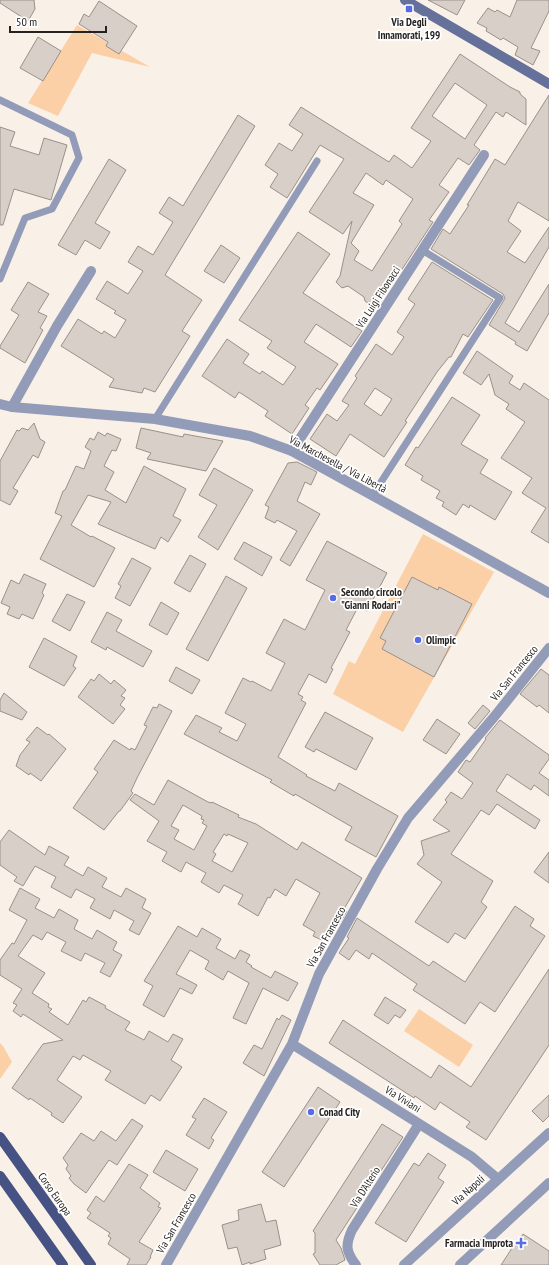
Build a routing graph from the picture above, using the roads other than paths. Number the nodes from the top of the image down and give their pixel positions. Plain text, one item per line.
1 (405, 0) edge
2 (549, 84) edge
3 (0, 100) edge
4 (484, 155) dead end
5 (317, 161) dead end
6 (422, 250) junction
7 (91, 271) dead end
8 (0, 279) edge
9 (0, 404) edge
10 (12, 407) junction
11 (155, 419) junction
12 (292, 451) junction
13 (372, 496) junction
14 (549, 593) edge
15 (549, 648) edge
16 (292, 1044) junction
17 (419, 1124) junction
18 (549, 1133) edge
19 (0, 1137) edge
20 (0, 1176) edge
21 (498, 1179) junction
22 (549, 1183) edge
23 (63, 1265) edge
24 (91, 1265) edge
25 (166, 1265) edge
26 (356, 1265) edge
27 (404, 1265) edge
28 (460, 1265) edge

1 - 2 main road
3 - 8 lane
4 - 6 street, Via Luigi Fibonacci
5 - 11 lane
6 - 12 street, Via Luigi Fibonacci
6 - 13 lane
7 - 10 street
9 - 10 street, Via Marchesella / Via Libertà
10 - 11 street, Via Marchesella / Via Libertà
11 - 12 street, Via Marchesella / Via Libertà
12 - 13 street, Via Marchesella / Via Libertà
13 - 14 street, Via Marchesella / Via Libertà
15 - 16 street, Via San Francesco
16 - 17 street, Via Viviani
16 - 25 street, Via San Francesco
17 - 21 street, Via Viviani
17 - 26 street, Via D'Alterio
18 - 21 street, Via Napoli
19 - 24 main road, Corso Europa
20 - 23 main road
21 - 27 street, Via Napoli
22 - 28 street

